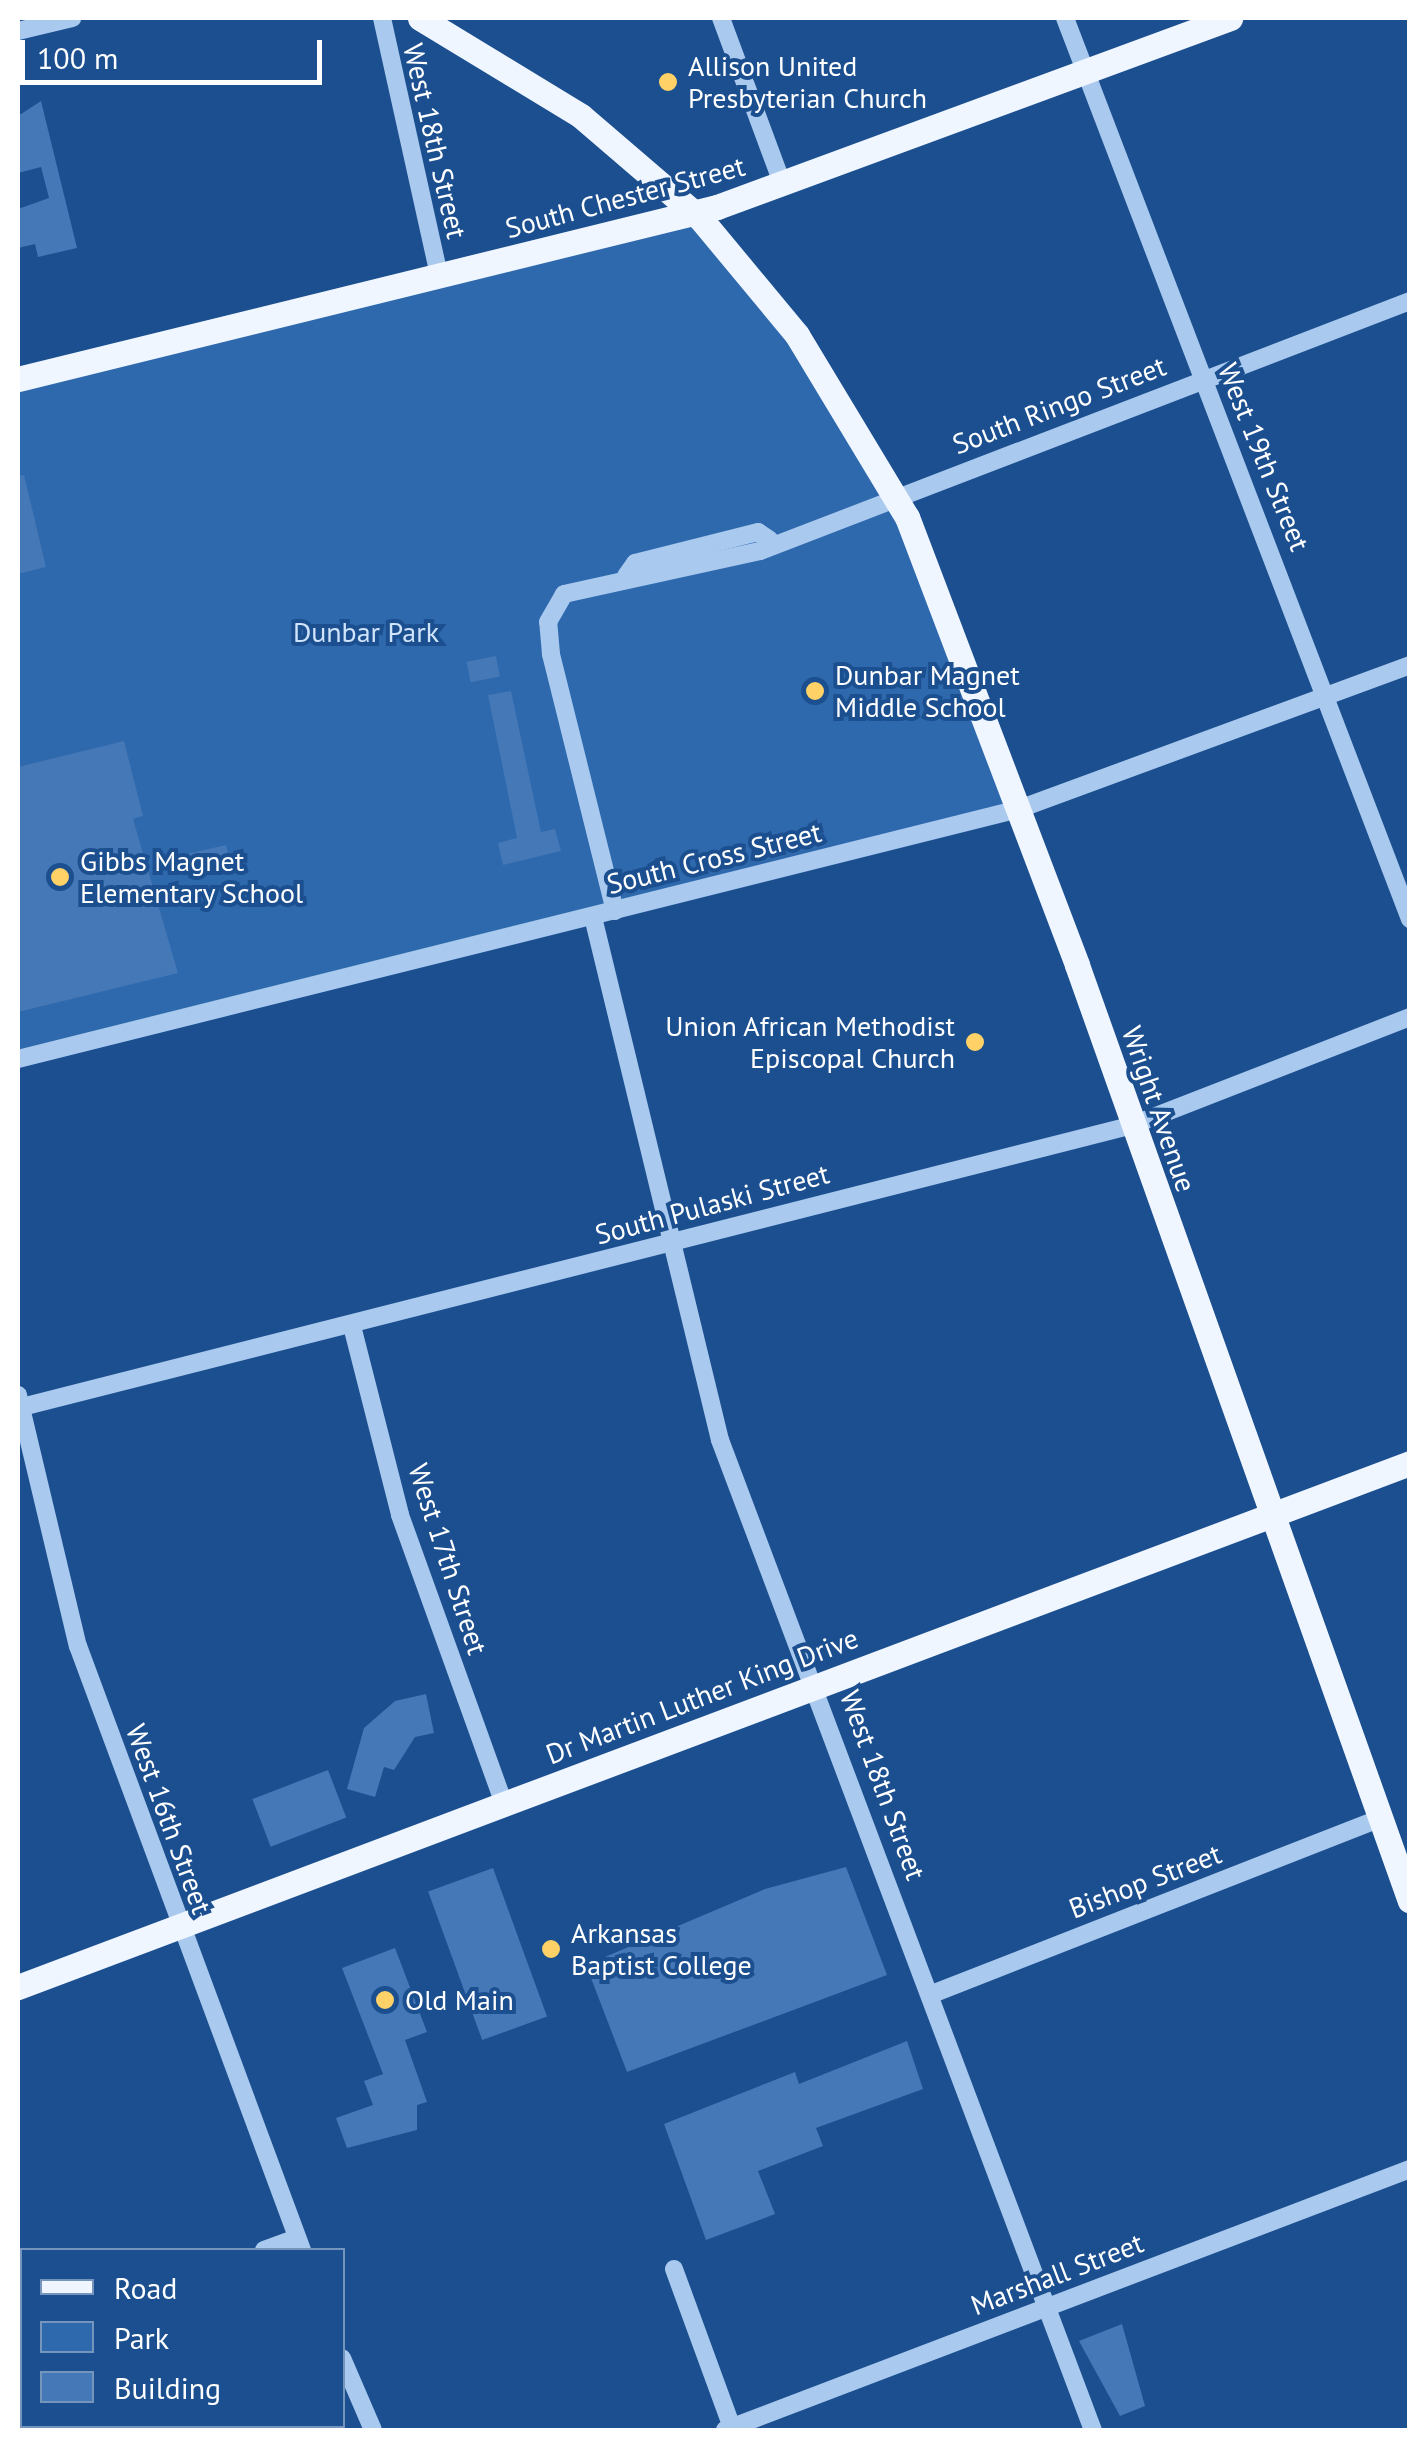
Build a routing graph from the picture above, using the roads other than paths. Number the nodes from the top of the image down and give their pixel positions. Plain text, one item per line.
1 (72, 18) edge
2 (382, 18) edge
3 (420, 18) edge
4 (721, 18) edge
5 (1065, 18) edge
6 (1230, 18) edge
7 (18, 31) edge
8 (1084, 72) junction
9 (782, 186) junction
10 (693, 213) junction
11 (439, 276) junction
12 (1410, 301) edge
13 (1204, 378) junction
14 (18, 379) edge
15 (898, 502) junction
16 (1410, 665) edge
17 (1328, 696) junction
18 (1019, 809) junction
19 (615, 911) junction
20 (593, 916) junction
21 (1410, 919) edge
22 (1410, 1017) edge
23 (18, 1058) edge
24 (1133, 1124) junction
25 (672, 1244) junction
26 (352, 1326) junction
27 (18, 1404) edge
28 (1410, 1463) edge
29 (1271, 1518) junction
30 (816, 1683) junction
31 (504, 1804) junction
32 (1378, 1820) junction
33 (1410, 1901) edge
34 (179, 1927) junction
35 (18, 1988) edge
36 (932, 1994) junction
37 (1410, 2169) edge
38 (300, 2244) edge
39 (674, 2269) dead end
40 (1049, 2307) junction
41 (345, 2365) edge
42 (373, 2430) edge
43 (730, 2430) edge
44 (1092, 2430) edge

1 - 7 street
2 - 11 street, West 18th Street
3 - 10 main road, Wright Avenue
4 - 9 street
5 - 8 street, West 19th Street
6 - 8 main road, South Chester Street
8 - 9 main road, South Chester Street
8 - 13 street, West 19th Street
9 - 10 main road, South Chester Street
10 - 11 main road, South Chester Street
10 - 15 main road, Wright Avenue
11 - 14 main road, South Chester Street
12 - 13 street, South Ringo Street
13 - 15 street, South Ringo Street
13 - 17 street, West 19th Street
15 - 18 main road, Wright Avenue
15 - 19 street, South Ringo Street
16 - 17 street, South Cross Street
17 - 18 street, South Cross Street
17 - 21 street, West 19th Street
18 - 19 street, South Cross Street
18 - 24 main road, Wright Avenue
19 - 20 street, South Cross Street
20 - 23 street, South Cross Street
20 - 25 street, West 18th Street
22 - 24 street, South Pulaski Street
24 - 25 street, South Pulaski Street
24 - 29 main road, Wright Avenue
25 - 26 street, South Pulaski Street
25 - 30 street, West 18th Street
26 - 27 street, South Pulaski Street
26 - 31 street, West 17th Street
27 - 34 street, West 16th Street
28 - 29 main road, Dr Martin Luther King Drive
29 - 30 main road, Dr Martin Luther King Drive
29 - 32 main road, Wright Avenue
30 - 31 main road, Dr Martin Luther King Drive
30 - 36 street, West 18th Street
31 - 34 main road, Dr Martin Luther King Drive
32 - 33 main road, Wright Avenue
32 - 36 street, Bishop Street
34 - 35 main road, Dr Martin Luther King Drive
34 - 38 street, West 16th Street
36 - 40 street, West 18th Street
37 - 40 street, Marshall Street
39 - 43 street
40 - 43 street, Marshall Street
40 - 44 street, West 18th Street
41 - 42 street

